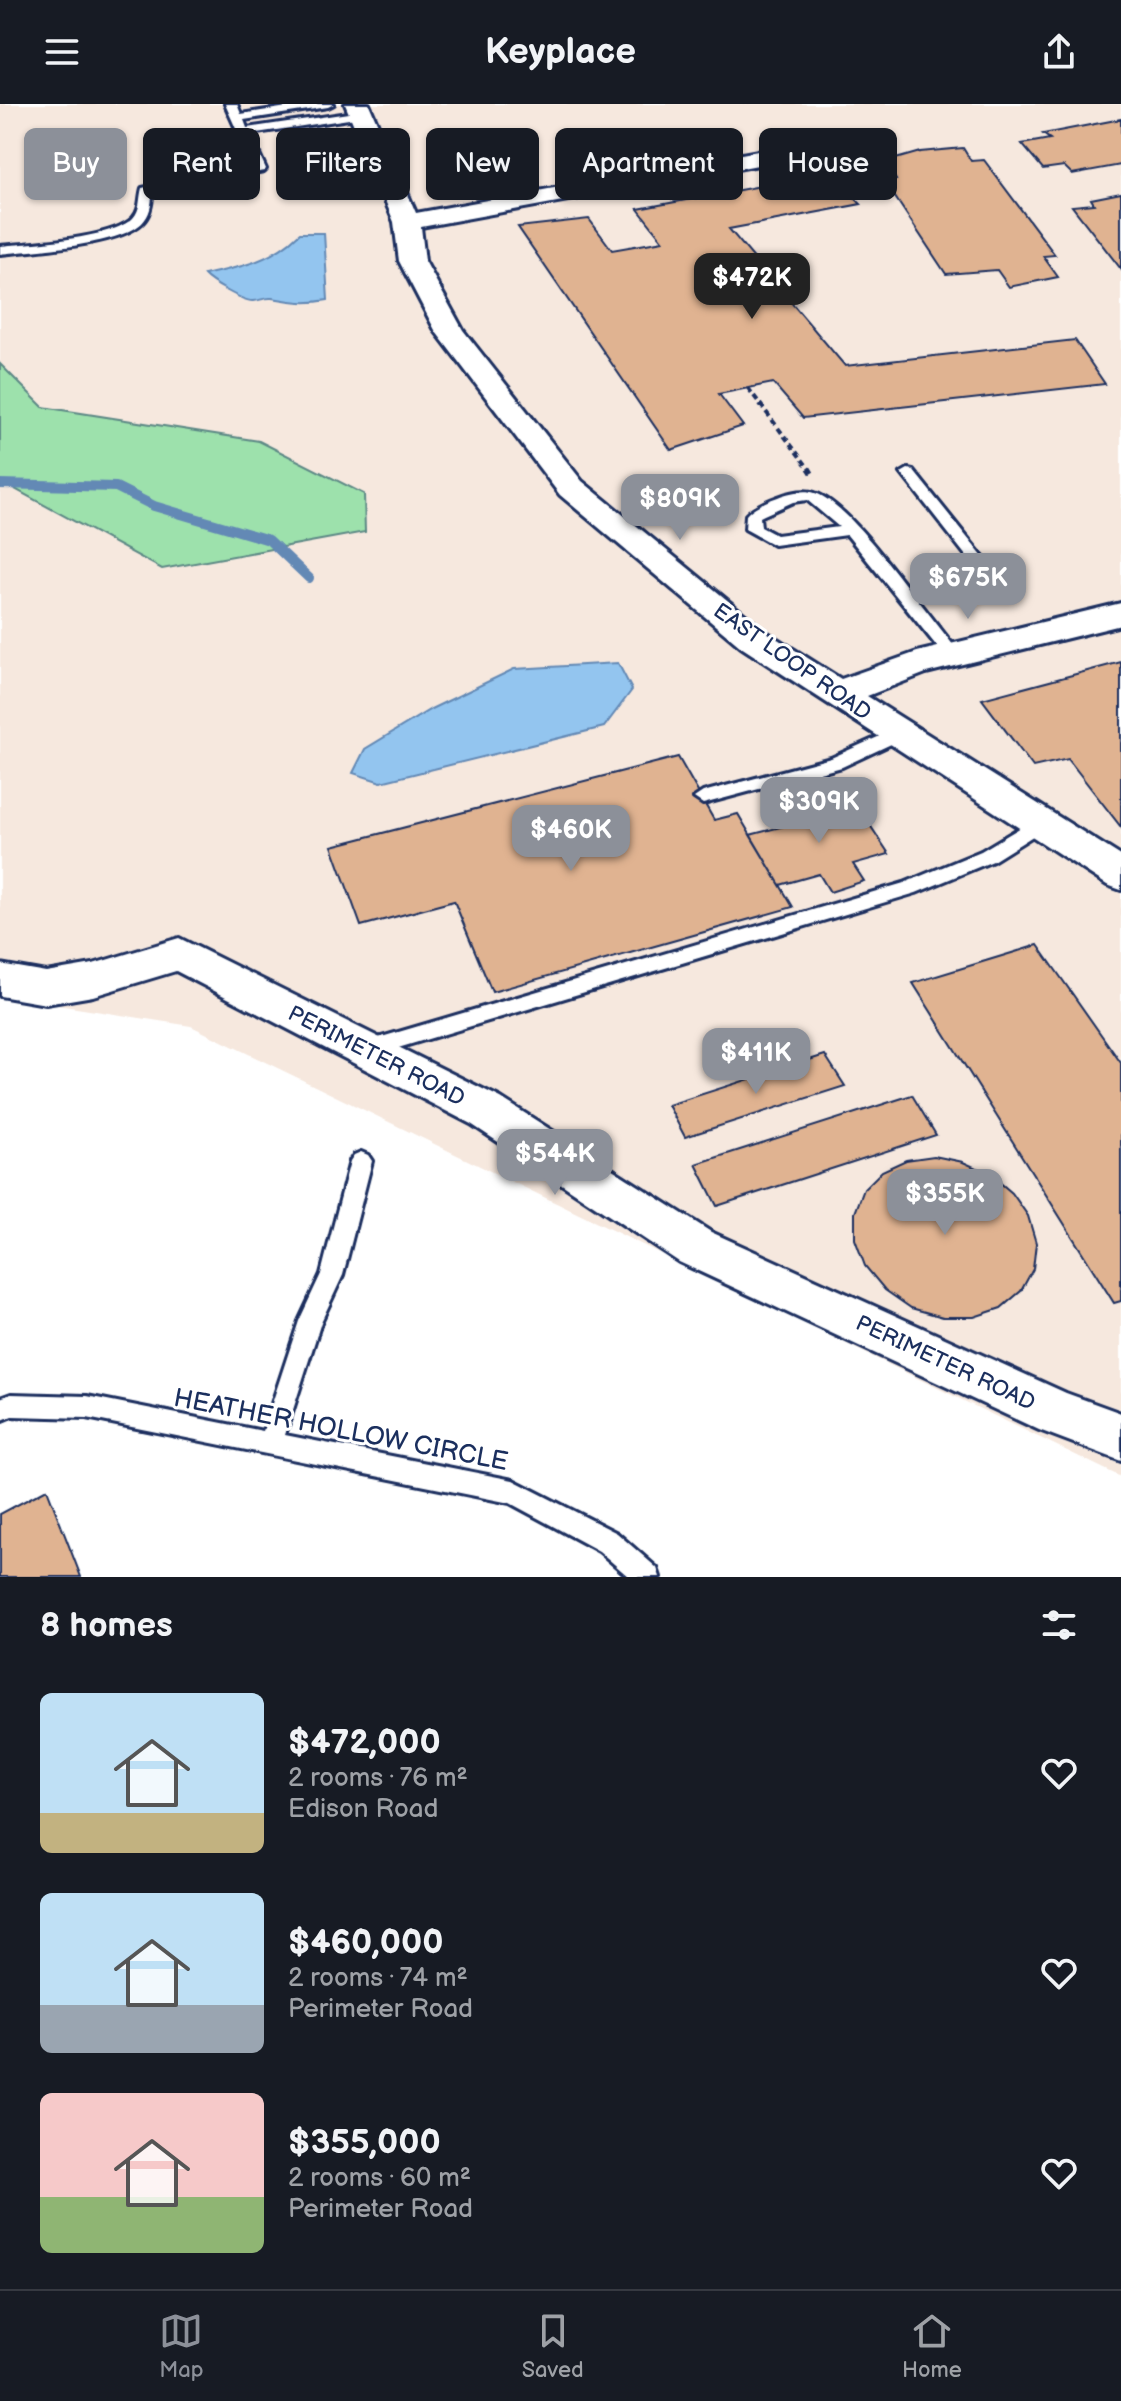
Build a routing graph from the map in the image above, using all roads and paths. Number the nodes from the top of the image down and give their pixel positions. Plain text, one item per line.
1 (231, 104) edge
2 (328, 104) edge
3 (360, 109) edge
4 (238, 118) junction
5 (242, 128) edge
6 (260, 129) edge
7 (759, 158) edge
8 (146, 200) edge
9 (407, 222) junction
10 (0, 250) edge
11 (748, 388) dead end
12 (908, 473) dead end
13 (815, 477) dead end
14 (850, 530) junction
15 (906, 598) junction
16 (1121, 614) edge
17 (953, 655) junction
18 (837, 694) junction
19 (898, 734) junction
20 (703, 798) dead end
21 (1038, 824) junction
22 (1121, 874) edge
23 (0, 980) edge
24 (368, 1049) junction
25 (361, 1161) dead end
26 (0, 1410) edge
27 (1121, 1437) edge
28 (271, 1443) junction
29 (648, 1577) edge

1 - 4 lane
2 - 4 lane
3 - 6 lane
3 - 9 street, EAST LOOP ROAD
4 - 5 lane
7 - 9 street
8 - 10 lane
9 - 18 street, EAST LOOP ROAD
11 - 13 path
12 - 15 lane
14 - 14 lane
14 - 15 lane
15 - 17 lane
16 - 17 street
17 - 18 street
18 - 19 street, EAST LOOP ROAD
19 - 20 lane
19 - 21 street, EAST LOOP ROAD
21 - 22 street, EAST LOOP ROAD
21 - 24 lane
23 - 24 street, PERIMETER ROAD
24 - 27 street, PERIMETER ROAD
25 - 28 lane
26 - 28 lane, HEATHER HOLLOW CIRCLE
28 - 29 lane, HEATHER HOLLOW CIRCLE

